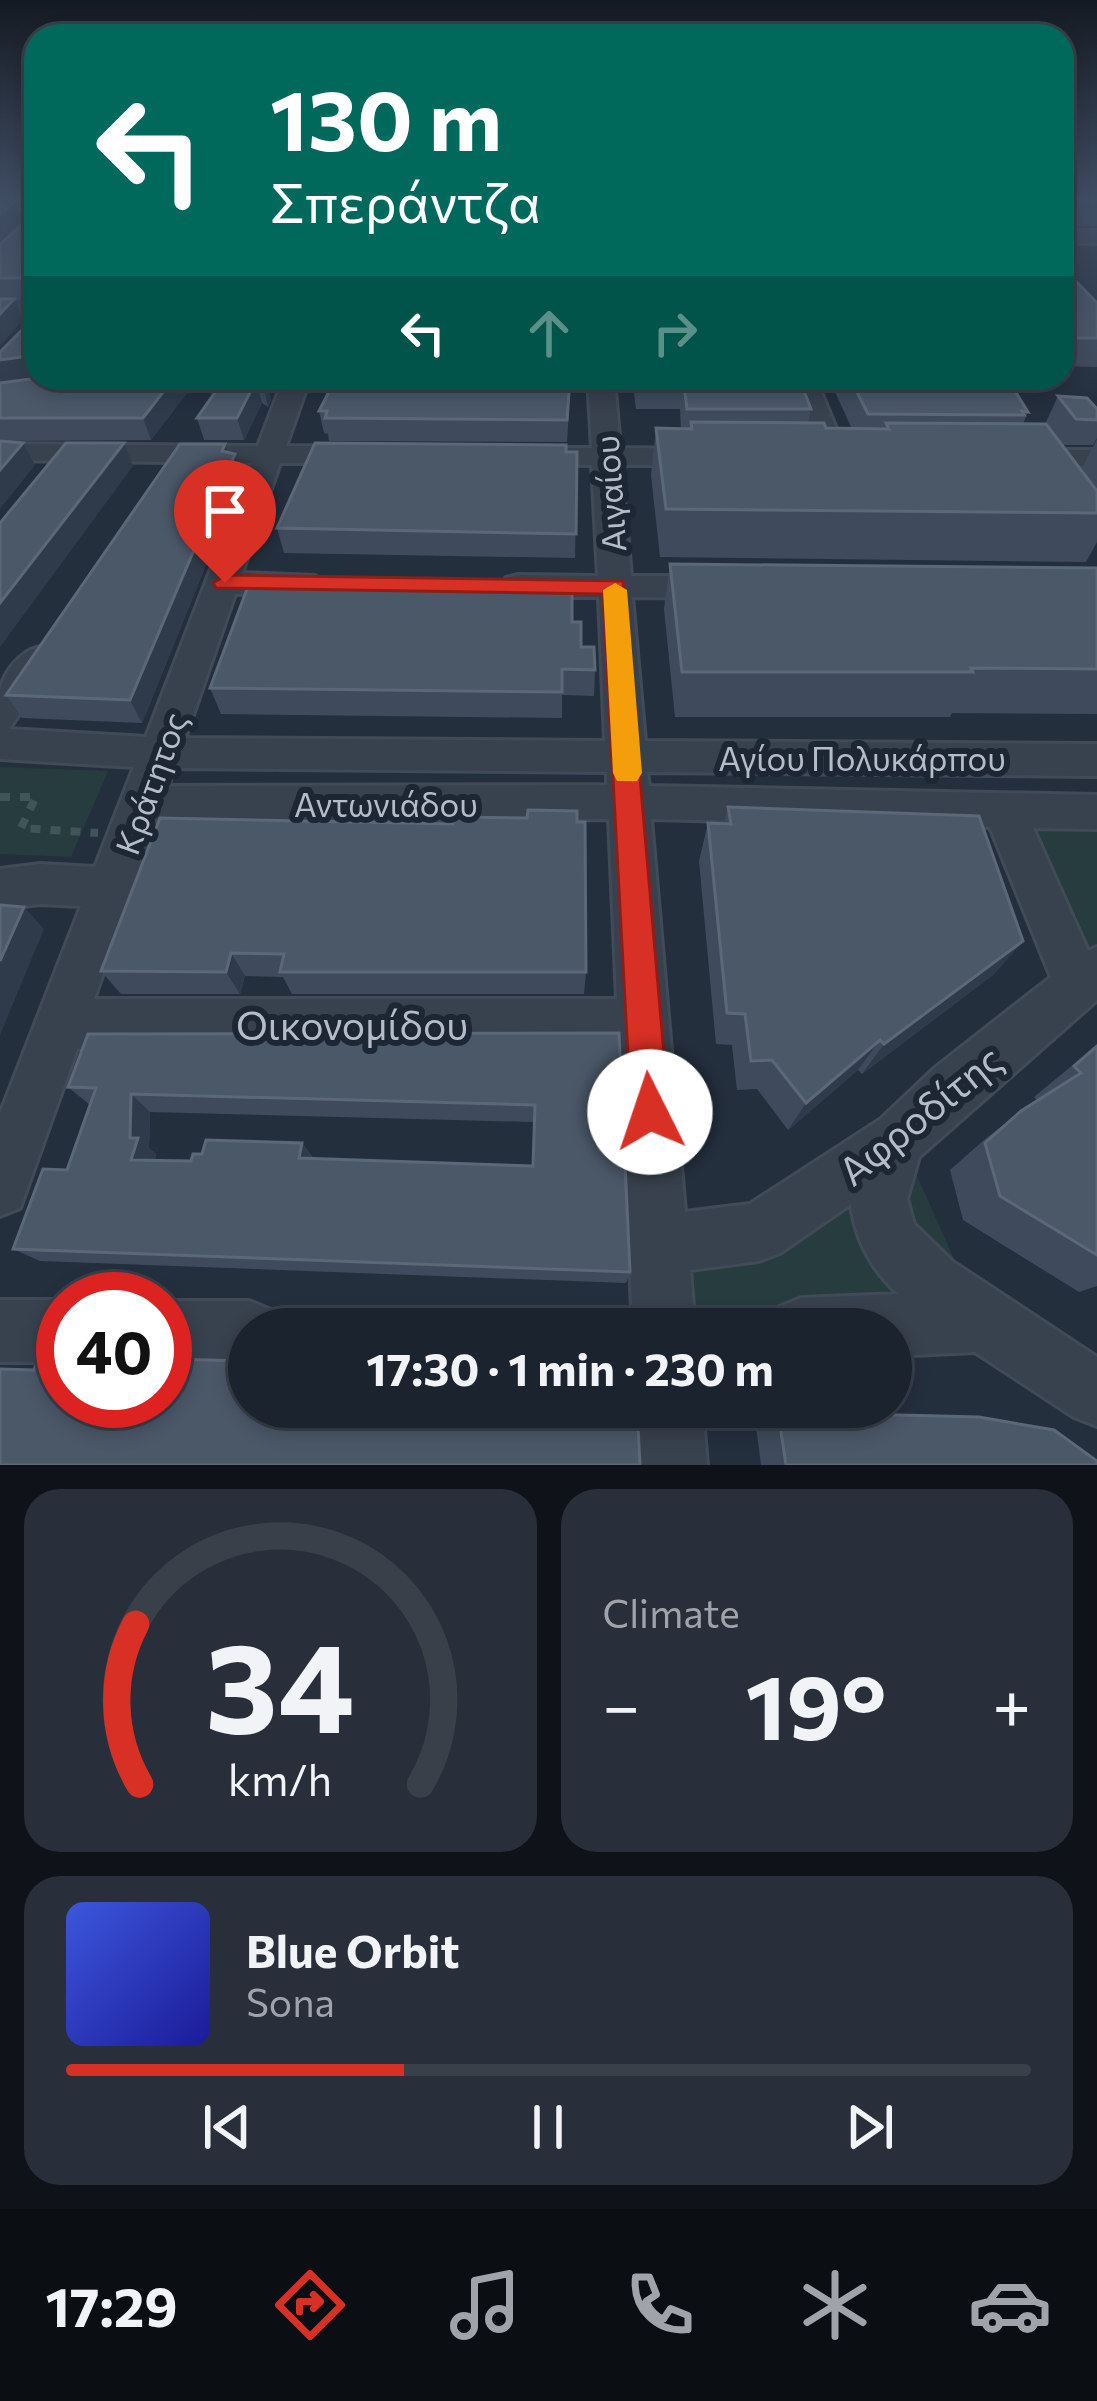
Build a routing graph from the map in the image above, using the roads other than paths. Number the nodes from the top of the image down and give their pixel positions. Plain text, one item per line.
1 (293, 390) edge
2 (602, 390) edge
3 (807, 390) edge
4 (0, 452) edge
5 (66, 452) junction
6 (175, 453) junction
7 (273, 454) junction
8 (392, 455) edge
9 (487, 456) edge
10 (606, 457) junction
11 (741, 457) edge
12 (834, 457) edge
13 (991, 458) edge
14 (1036, 458) junction
15 (1097, 458) edge
16 (40, 486) edge
17 (150, 490) edge
18 (1060, 494) edge
19 (225, 583) junction
20 (339, 584) edge
21 (477, 585) edge
22 (615, 586) junction
23 (752, 587) edge
24 (62, 623) edge
25 (0, 718) edge
26 (0, 744) edge
27 (162, 753) junction
28 (626, 755) junction
29 (1097, 760) edge
30 (629, 802) junction
31 (1004, 809) junction
32 (1097, 812) edge
33 (137, 820) junction
34 (111, 888) junction
35 (0, 889) edge
36 (1088, 978) edge
37 (644, 1023) junction
38 (61, 1024) junction
39 (900, 1138) junction
40 (0, 1188) edge
41 (658, 1245) junction
42 (662, 1308) edge
43 (982, 1321) junction
44 (912, 1324) edge
45 (0, 1331) edge
46 (36, 1331) edge
47 (192, 1332) edge
48 (228, 1332) edge
49 (1097, 1394) edge
50 (670, 1428) edge
51 (673, 1465) edge

1 - 7 street, Κράτητος
2 - 10 street, Αιγαίου
3 - 12 street
4 - 5 street
5 - 6 street
5 - 16 street
6 - 7 street
6 - 17 street
7 - 8 street
7 - 19 street, Κράτητος
9 - 10 street
10 - 11 street
10 - 22 street, Αιγαίου
13 - 14 street
14 - 15 street
14 - 18 street
19 - 20 street
19 - 27 street, Κράτητος
21 - 22 street
22 - 23 street
22 - 28 street, Αιγαίου
24 - 25 street
26 - 27 street, Αντωνιάδου
27 - 28 street, Αντωνιάδου
27 - 33 street, Κράτητος
28 - 29 street, Αγίου Πολυκάρπου
28 - 30 street, Αιγαίου
30 - 31 street, Αγίου Πολυκάρπου
30 - 33 street, Αντωνιάδου
30 - 37 street, Αιγαίου
31 - 32 street, Αγίου Πολυκάρπου
31 - 36 street
33 - 34 street, Κράτητος
34 - 35 street
34 - 38 street, Κράτητος
36 - 39 street, Αφροδίτης
37 - 38 street, Οικονομίδου
37 - 41 street, Αιγαίου
38 - 40 street, Κράτητος
39 - 41 street, Αφροδίτης
39 - 43 street
41 - 42 street, Αιγαίου
43 - 44 street
43 - 49 street
45 - 46 street
47 - 48 street
50 - 51 street

